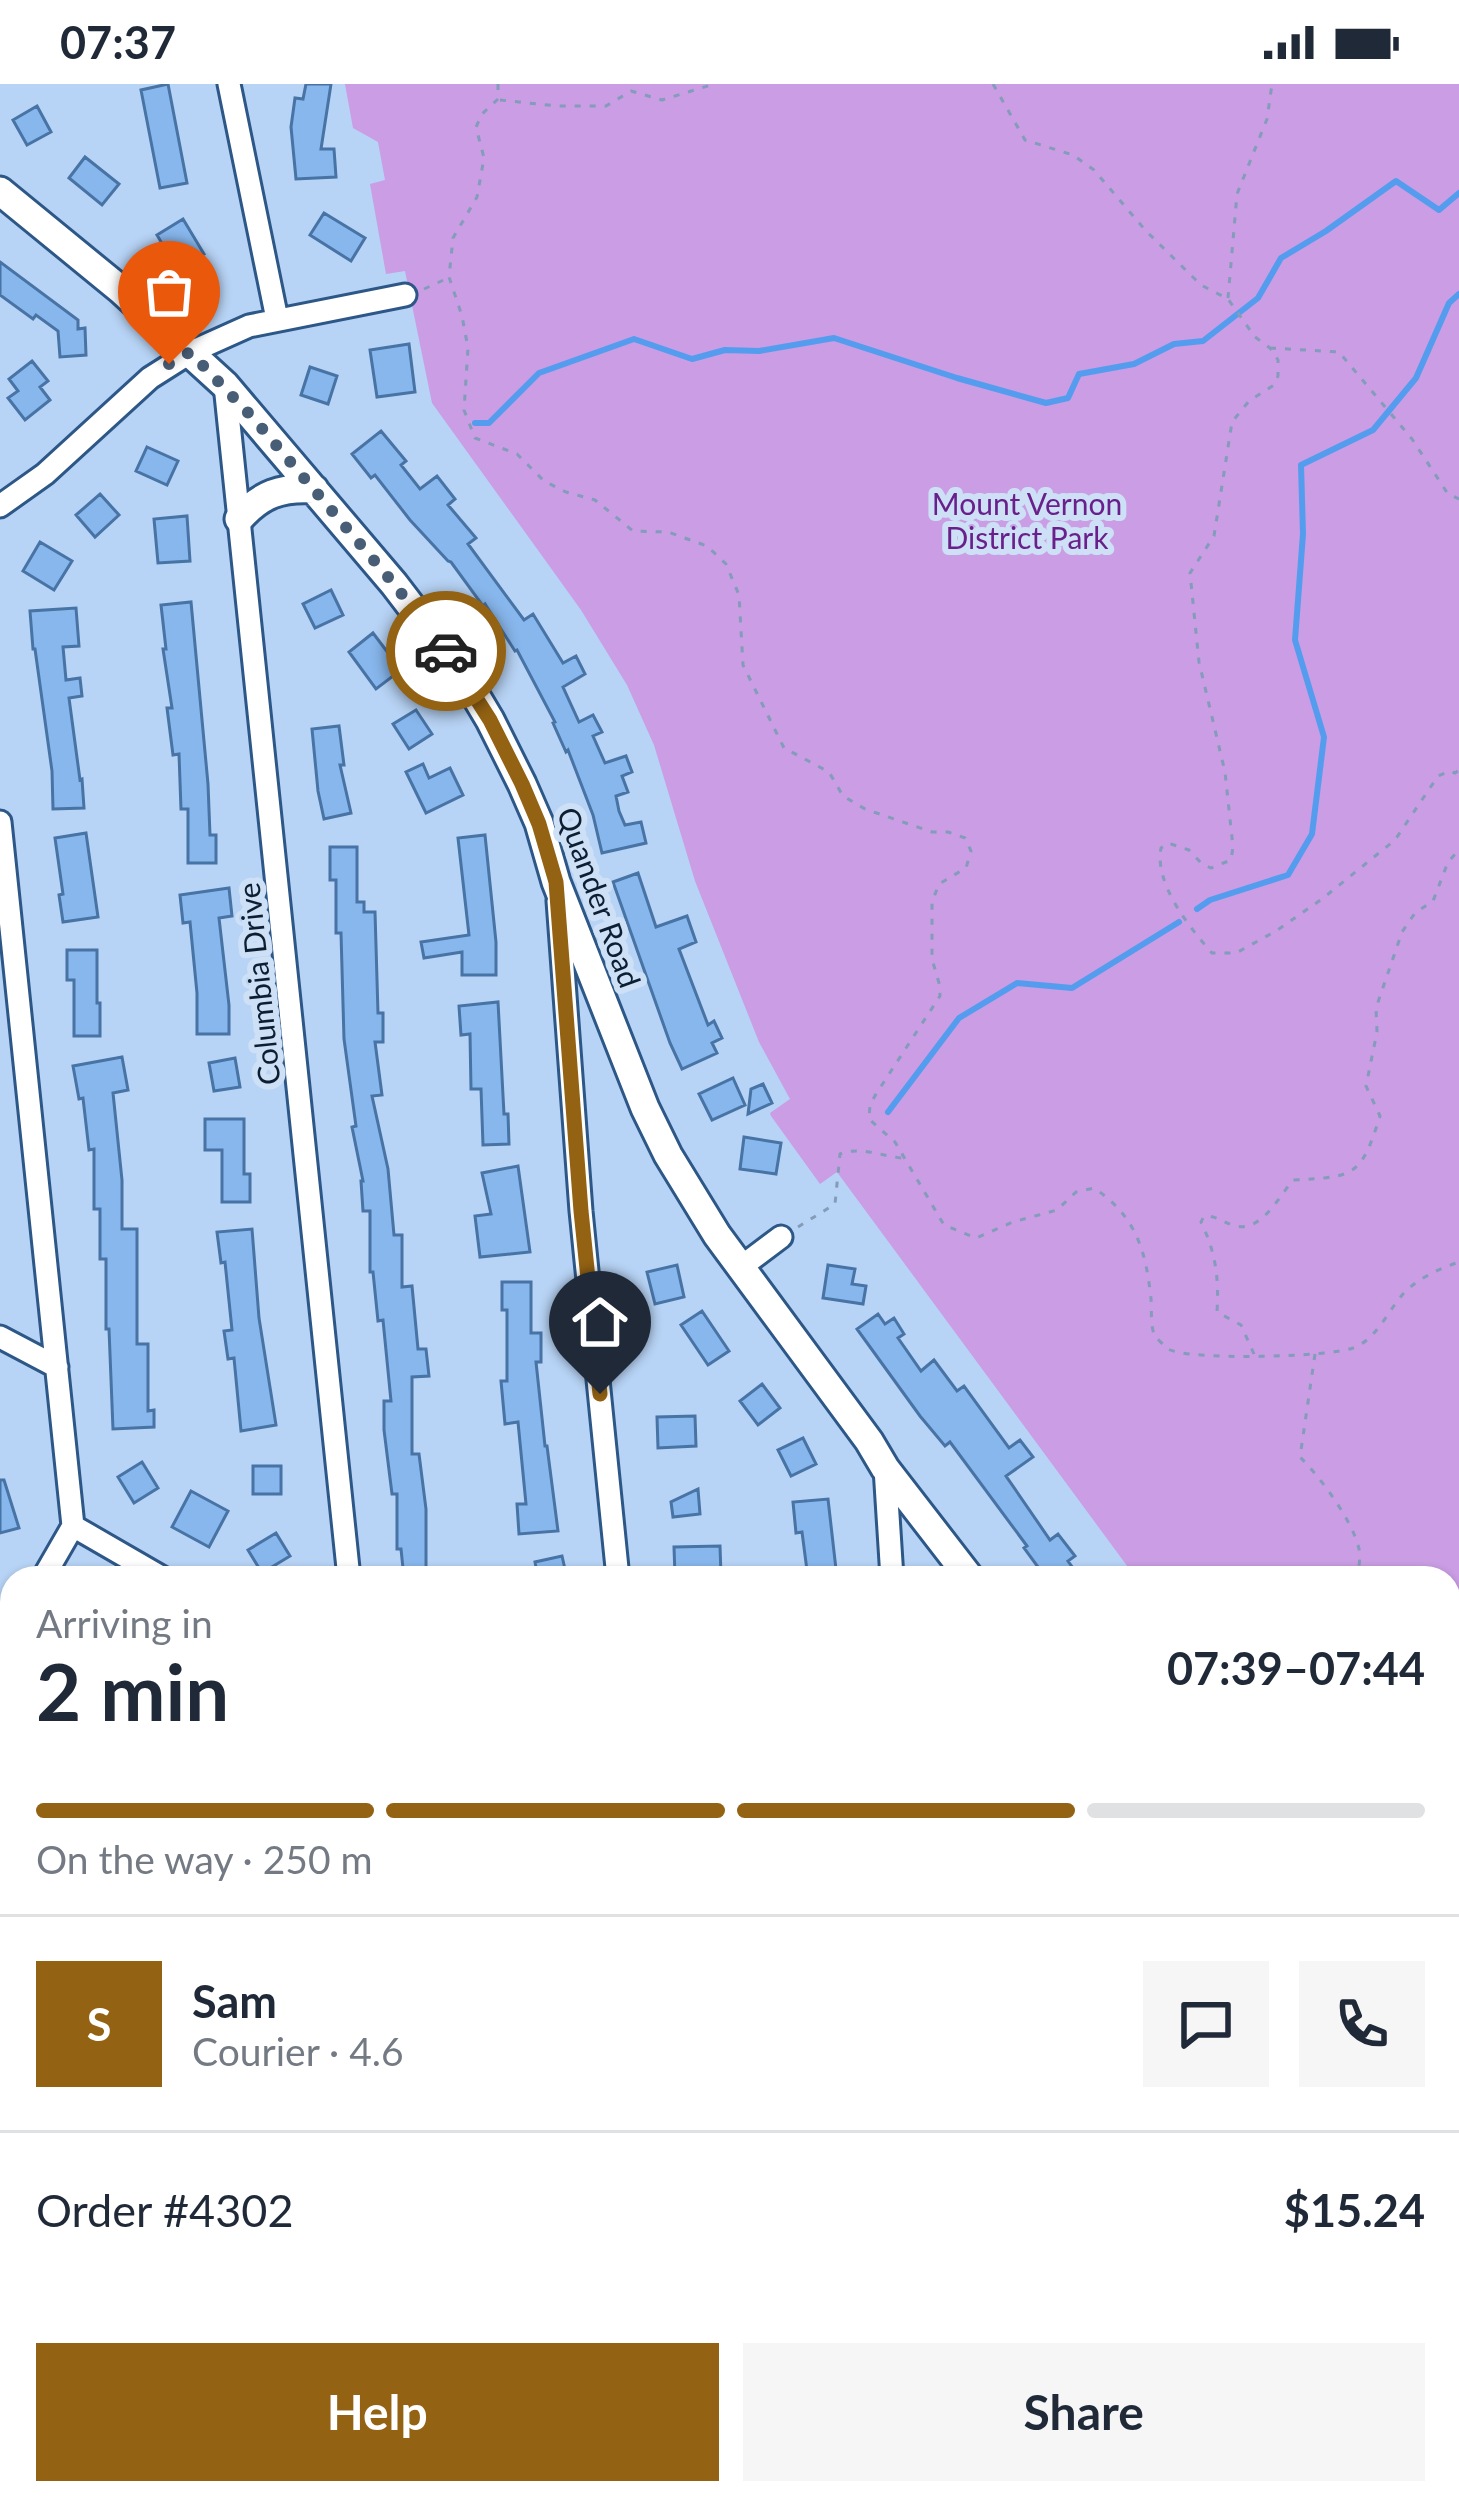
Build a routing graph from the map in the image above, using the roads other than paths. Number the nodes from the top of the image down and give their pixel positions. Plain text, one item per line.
1 (229, 84) edge
2 (0, 191) edge
3 (405, 296) road end
4 (277, 319) junction
5 (190, 352) junction
6 (225, 385) junction
7 (314, 489) junction
8 (0, 506) edge
9 (239, 519) junction
10 (0, 822) edge
11 (556, 882) junction
12 (781, 1237) road end
13 (741, 1267) junction
14 (0, 1337) edge
15 (57, 1367) junction
16 (885, 1468) junction
17 (73, 1526) junction
18 (50, 1566) edge
19 (142, 1566) edge
20 (348, 1566) edge
21 (617, 1566) edge
22 (891, 1566) edge
23 (961, 1566) edge

1 - 4 street
2 - 5 street, Quander Road
3 - 4 street
4 - 5 street
5 - 6 street, Quander Road
5 - 8 street
6 - 7 street, Quander Road
6 - 9 street, Columbia Drive
7 - 9 street
7 - 11 street, Quander Road
9 - 20 street, Columbia Drive
10 - 15 street
11 - 13 street, Quander Road
11 - 21 street
12 - 13 street
13 - 16 street, Quander Road
14 - 15 street
15 - 17 street
16 - 22 street
16 - 23 street, Quander Road
17 - 18 street
17 - 19 street

